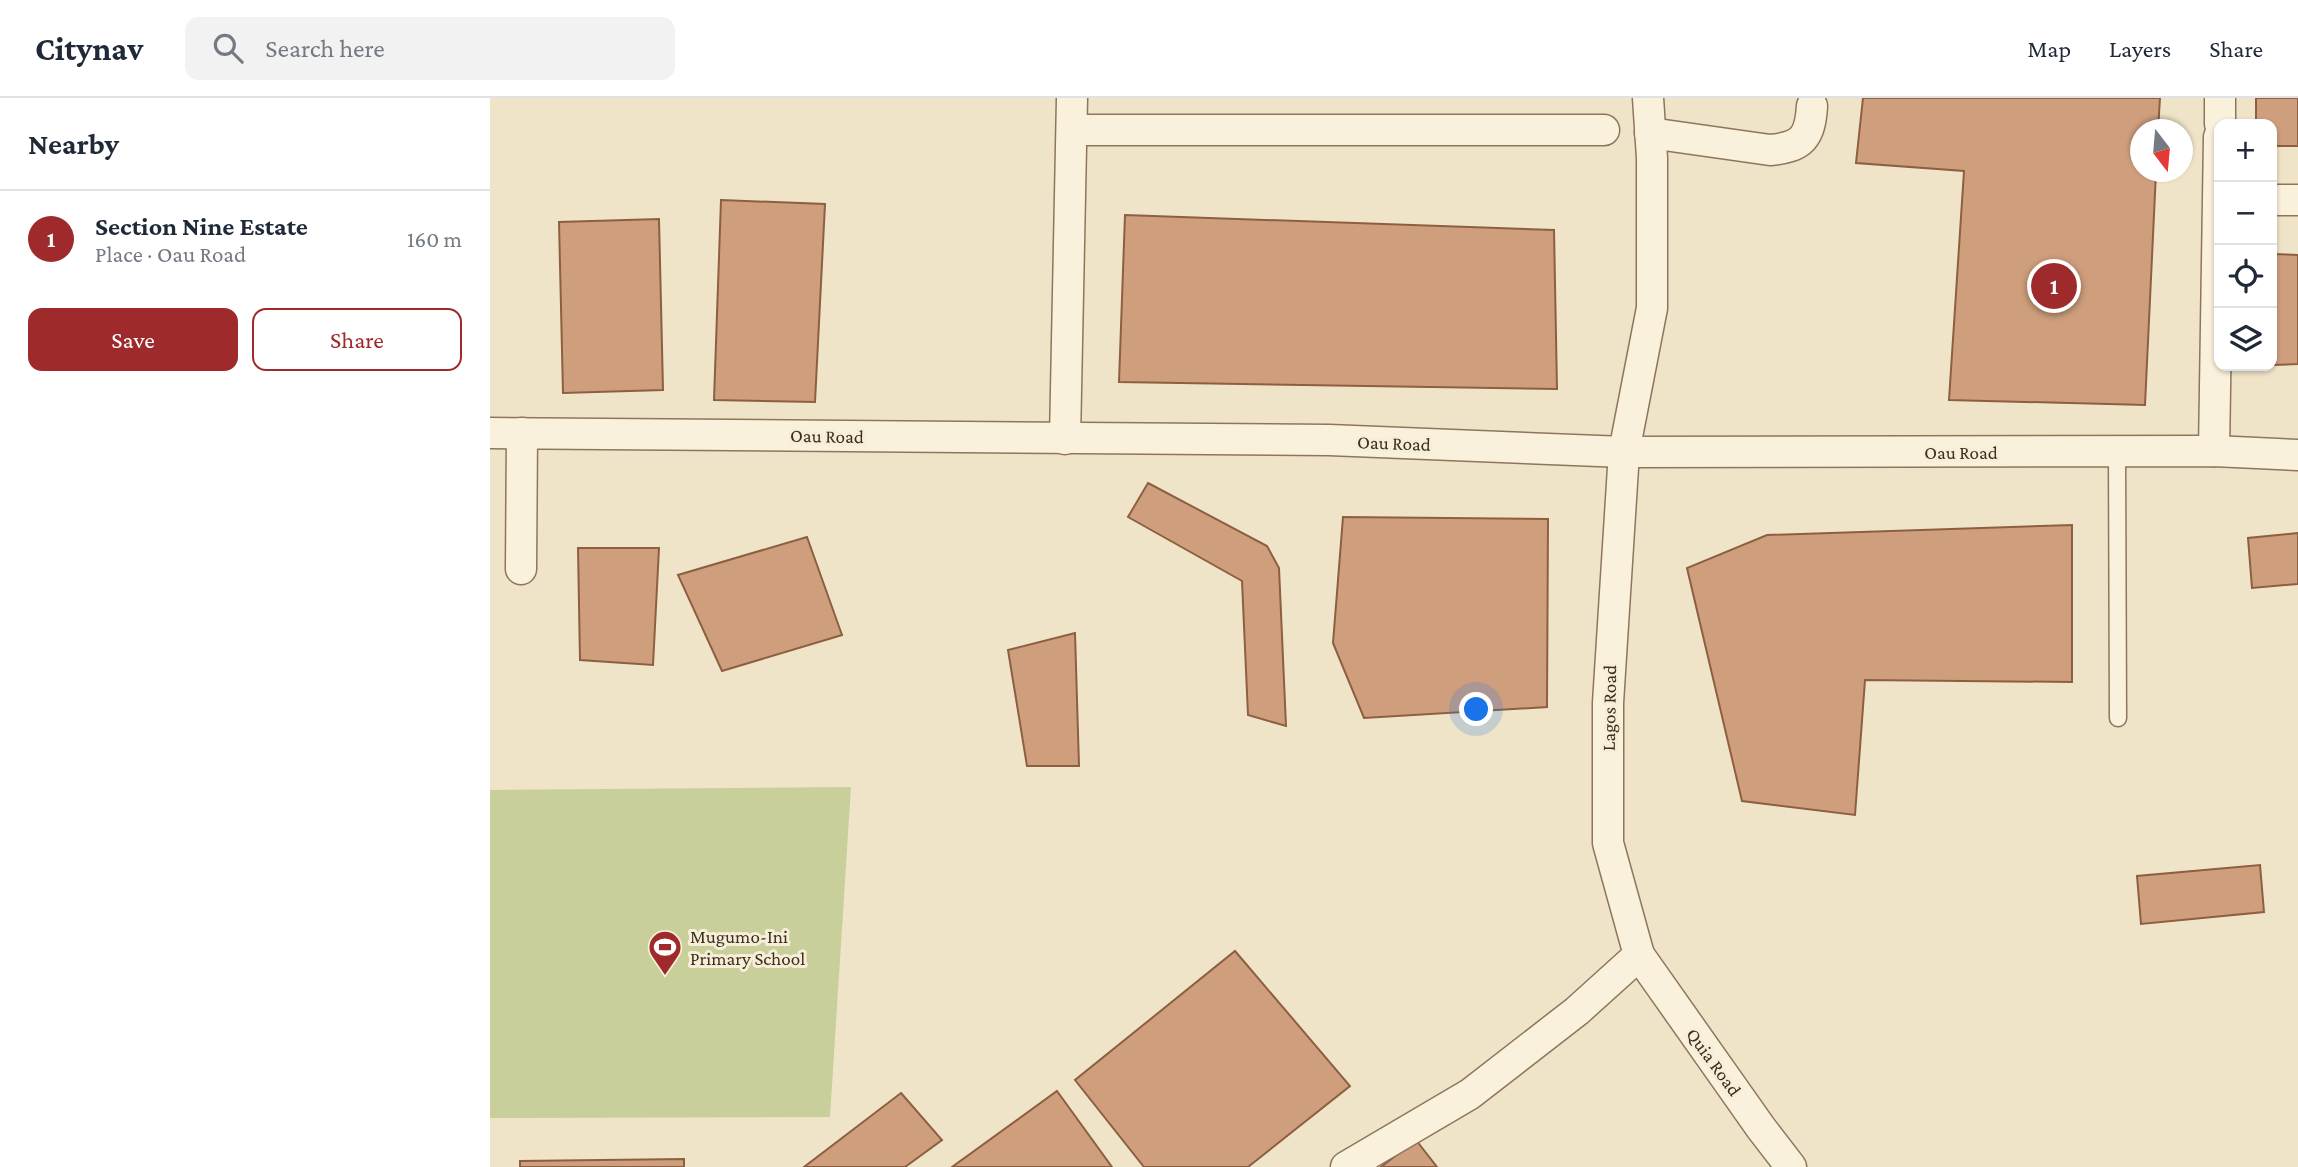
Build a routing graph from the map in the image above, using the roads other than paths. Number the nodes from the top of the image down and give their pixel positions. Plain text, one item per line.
1 (1072, 98) edge
2 (1648, 98) edge
3 (2220, 98) edge
4 (1812, 106) dead end
5 (2220, 119) edge
6 (1072, 130) junction
7 (1604, 130) dead end
8 (1650, 133) junction
9 (2277, 200) edge
10 (2298, 200) edge
11 (2217, 245) edge
12 (490, 433) edge
13 (522, 433) junction
14 (1065, 439) junction
15 (2117, 451) junction
16 (2214, 451) junction
17 (1624, 452) junction
18 (2298, 455) edge
19 (521, 569) dead end
20 (2118, 718) dead end
21 (1639, 955) junction
22 (1346, 1167) edge
23 (1791, 1167) edge

1 - 6 street
2 - 8 street, Lagos Road
3 - 5 street
4 - 8 street
6 - 7 street
6 - 14 street
8 - 17 street, Lagos Road
9 - 10 street
11 - 16 street
12 - 13 street, Oau Road
13 - 14 street, Oau Road
13 - 19 street
14 - 17 street, Oau Road
15 - 16 street, Oau Road
15 - 17 street, Oau Road
15 - 20 lane
16 - 18 street, Oau Road
17 - 21 street, Lagos Road
21 - 22 street
21 - 23 street, Quia Road

